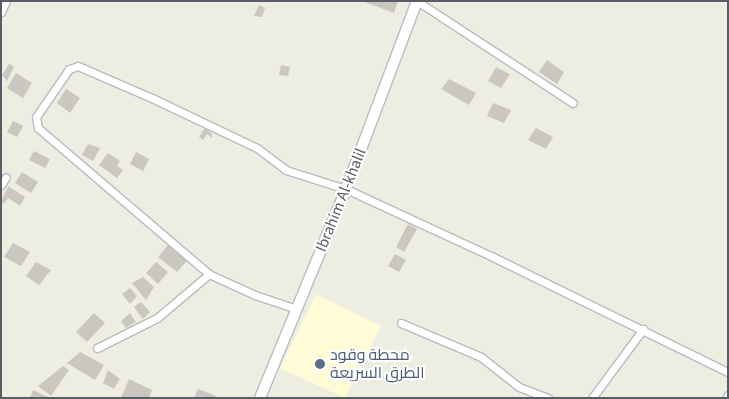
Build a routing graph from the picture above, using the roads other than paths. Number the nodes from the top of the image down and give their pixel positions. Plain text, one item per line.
1 (6, 1) edge
2 (417, 1) edge
3 (1, 12) edge
4 (573, 103) dead end
5 (6, 177) dead end
6 (1, 185) edge
7 (346, 189) junction
8 (209, 274) junction
9 (297, 309) junction
10 (401, 323) dead end
11 (643, 329) junction
12 (97, 348) dead end
13 (728, 372) edge
14 (260, 398) edge
15 (548, 398) edge
16 (592, 398) edge

1 - 3 street
2 - 4 street
2 - 7 street, Ibrahim Al-khalil
5 - 6 street
7 - 8 street
7 - 9 street, Ibrahim Al-khalil
7 - 11 street
8 - 9 street
8 - 12 street
9 - 14 street, Ibrahim Al-khalil
10 - 15 street
11 - 13 street
11 - 16 street

